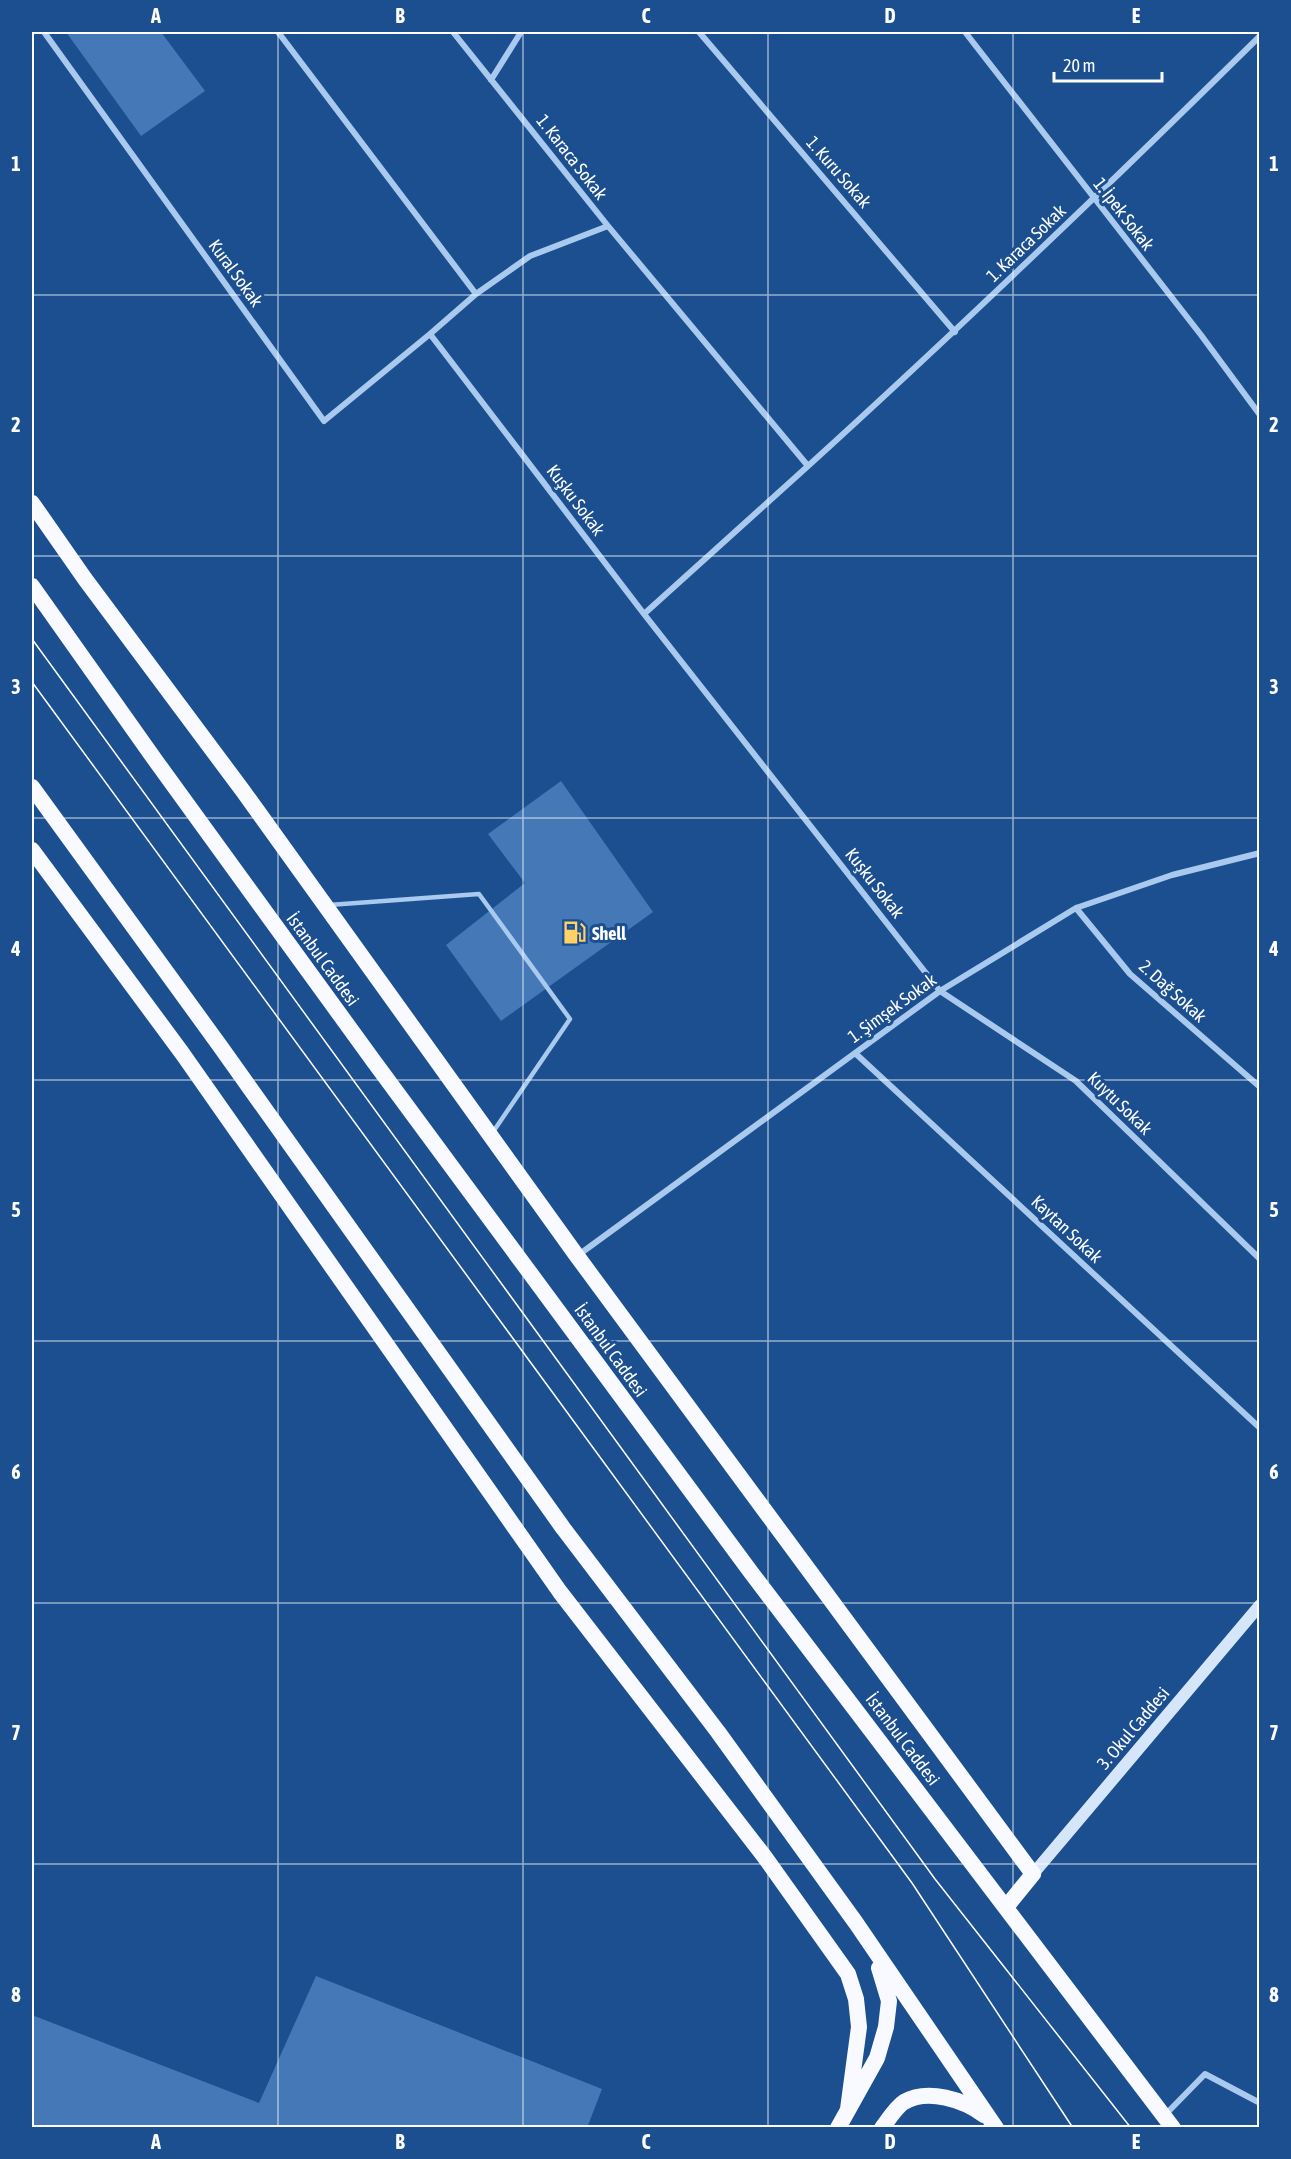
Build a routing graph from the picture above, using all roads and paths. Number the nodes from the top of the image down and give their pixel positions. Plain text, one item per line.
1 (44, 32) edge
2 (278, 32) edge
3 (453, 32) edge
4 (521, 32) edge
5 (699, 32) edge
6 (965, 32) edge
7 (1260, 36) edge
8 (491, 80) junction
9 (1094, 200) junction
10 (608, 226) junction
11 (476, 294) junction
12 (956, 332) junction
13 (430, 334) junction
14 (1260, 415) edge
15 (808, 466) junction
16 (32, 503) edge
17 (32, 585) edge
18 (644, 614) junction
19 (32, 787) edge
20 (32, 850) edge
21 (1260, 852) edge
22 (325, 905) junction
23 (1076, 908) junction
24 (940, 991) junction
25 (855, 1053) junction
26 (1260, 1088) edge
27 (489, 1137) junction
28 (576, 1256) junction
29 (1260, 1259) edge
30 (1260, 1428) edge
31 (1260, 1605) edge
32 (1033, 1874) junction
33 (1006, 1906) junction
34 (870, 1944) junction
35 (1260, 2103) edge
36 (848, 2109) junction
37 (1169, 2121) edge
38 (993, 2123) edge
39 (838, 2127) edge
40 (882, 2127) edge

1 - 13 street, Kural Sokak
2 - 11 street
3 - 8 street, 1. Karaca Sokak
4 - 8 street
5 - 12 street, 1. Kuru Sokak
6 - 9 street, 1. İpek Sokak
7 - 9 street, 1. Karaca Sokak
8 - 10 street, 1. Karaca Sokak
9 - 12 street, 1. Karaca Sokak
9 - 14 street, 1. İpek Sokak
10 - 11 street
10 - 15 street, 1. Karaca Sokak
11 - 13 street
12 - 15 street, 1. Karaca Sokak
13 - 18 street, Kuşku Sokak
15 - 18 street, 1. Karaca Sokak
16 - 22 highway
17 - 33 highway, İstanbul Caddesi
18 - 24 street, Kuşku Sokak
19 - 34 highway
20 - 36 highway
21 - 23 street, 1. Şimşek Sokak
22 - 27 highway
22 - 27 lane
23 - 24 street, 1. Şimşek Sokak
23 - 26 street, 2. Dağ Sokak
24 - 25 street, 1. Şimşek Sokak
24 - 29 street, Kuytu Sokak
25 - 28 street, 1. Şimşek Sokak
25 - 30 street, Kaytan Sokak
27 - 28 highway
28 - 32 highway
31 - 32 main road, 3. Okul Caddesi
32 - 33 highway
33 - 37 highway, İstanbul Caddesi
34 - 36 highway
34 - 38 highway
35 - 37 street
36 - 39 highway
38 - 40 highway

